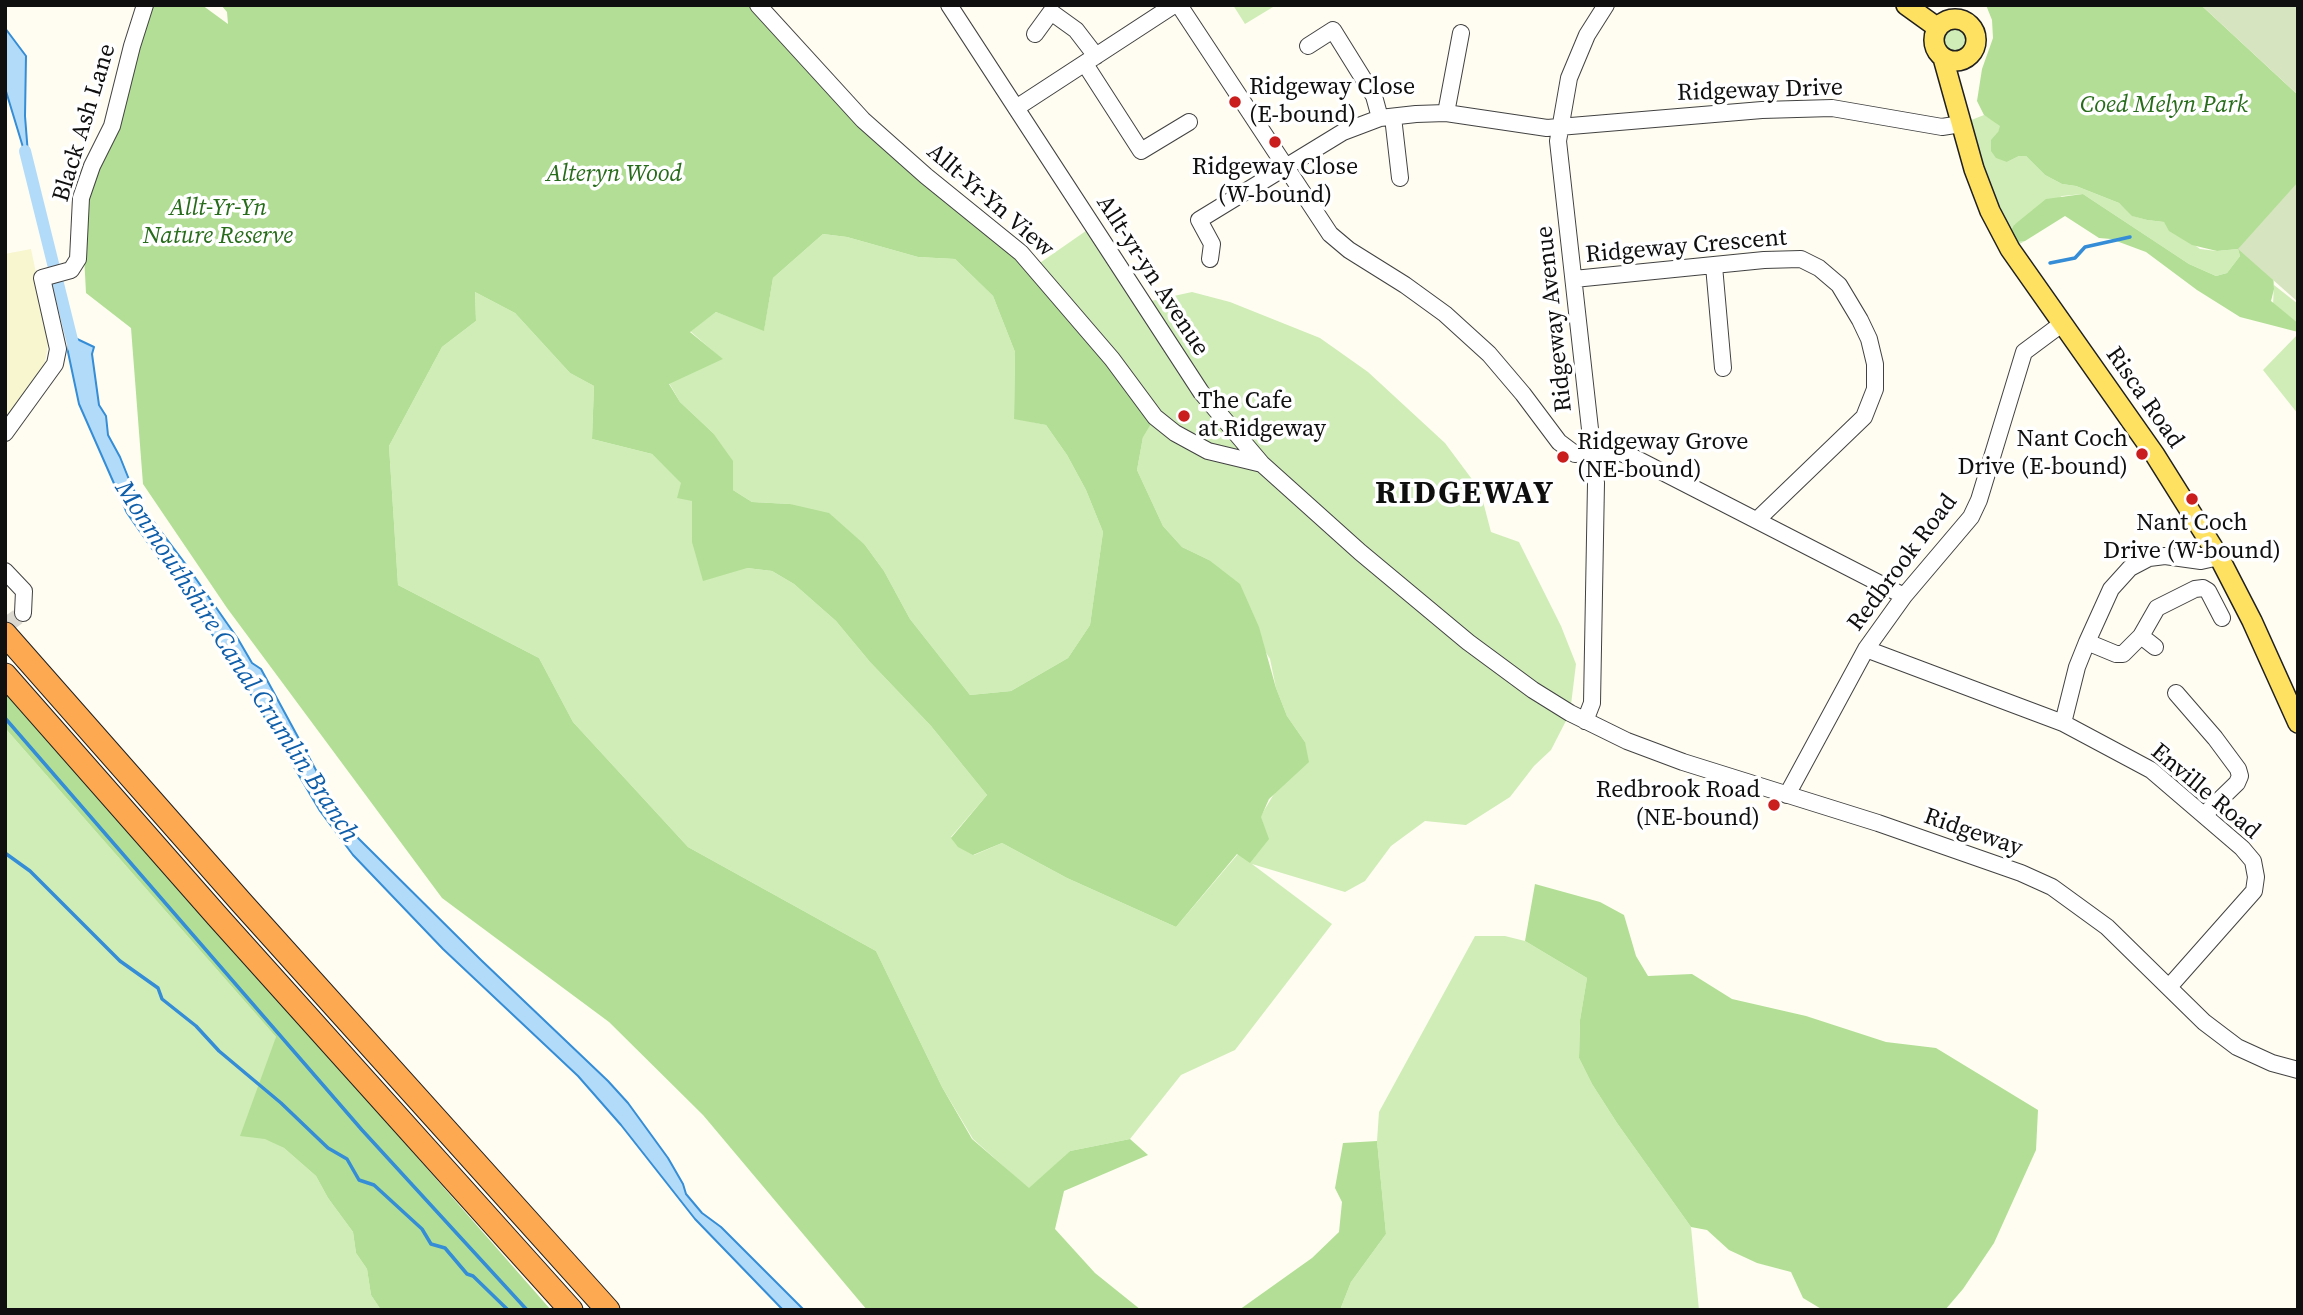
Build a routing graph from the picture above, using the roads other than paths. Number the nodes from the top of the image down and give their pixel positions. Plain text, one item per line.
1 (145, 5) edge
2 (758, 5) edge
3 (949, 5) edge
4 (1176, 5) edge
5 (1606, 5) edge
6 (1906, 5) edge
7 (1966, 13) edge
8 (1938, 28) junction
9 (1461, 33) dead end
10 (1035, 34) dead end
11 (1308, 46) dead end
12 (1968, 57) junction
13 (1943, 58) junction
14 (1090, 60) junction
15 (1956, 101) junction
16 (1016, 108) junction
17 (1446, 113) junction
18 (1387, 118) junction
19 (1189, 122) dead end
20 (1961, 124) junction
21 (1560, 125) junction
22 (1284, 167) junction
23 (1400, 178) dead end
24 (1210, 259) dead end
25 (1714, 266) junction
26 (1574, 279) junction
27 (2063, 323) junction
28 (1723, 368) dead end
29 (5, 433) edge
30 (1593, 452) junction
31 (1262, 464) junction
32 (1758, 519) junction
33 (2219, 557) junction
34 (5, 571) edge
35 (1904, 596) junction
36 (23, 613) dead end
37 (2222, 618) dead end
38 (5, 634) edge
39 (2141, 636) junction
40 (2087, 642) junction
41 (2155, 648) dead end
42 (1866, 649) junction
43 (5, 675) edge
44 (2176, 693) dead end
45 (1585, 721) junction
46 (2063, 723) junction
47 (2298, 723) edge
48 (1787, 795) junction
49 (2204, 815) junction
50 (2169, 987) junction
51 (2298, 1070) edge
52 (571, 1310) edge
53 (608, 1310) edge

1 - 29 street, Black Ash Lane
2 - 31 street, Allt-Yr-Yn View
3 - 16 street, Allt-yr-yn Avenue
4 - 14 street
4 - 22 street
5 - 21 street, Ridgeway Avenue
6 - 8 main road
7 - 8 main road
7 - 12 main road
8 - 13 main road
9 - 17 street
10 - 14 street
11 - 18 street
12 - 13 main road
12 - 15 main road, Risca Road
13 - 15 main road, Risca Road
14 - 16 street
14 - 19 street
15 - 20 main road, Risca Road
16 - 31 street, Allt-yr-yn Avenue
17 - 18 street, Ridgeway Drive
17 - 21 street, Ridgeway Drive
18 - 22 street, Ridgeway Drive
18 - 23 street
20 - 21 street, Ridgeway Drive
20 - 27 main road, Risca Road
21 - 26 street, Ridgeway Avenue
22 - 24 street, Ridgeway Drive
22 - 30 street
25 - 26 street, Ridgeway Crescent
25 - 28 street
25 - 32 street, Ridgeway Crescent
26 - 30 street, Ridgeway Avenue
27 - 33 main road, Risca Road
27 - 35 street, Redbrook Road
30 - 32 street
30 - 45 street, Ridgeway Avenue
31 - 45 street, Allt-yr-yn Avenue
32 - 35 street
33 - 40 street
33 - 47 main road, Risca Road
34 - 36 street
35 - 42 street, Redbrook Road
37 - 39 street
38 - 53 highway
39 - 40 street
39 - 41 street
40 - 46 street
42 - 46 street, Enville Road
42 - 48 street, Redbrook Road
43 - 52 highway
44 - 49 street
45 - 48 street, Ridgeway
46 - 49 street, Enville Road
48 - 50 street, Ridgeway
49 - 50 street, Enville Road
50 - 51 street, Ridgeway

